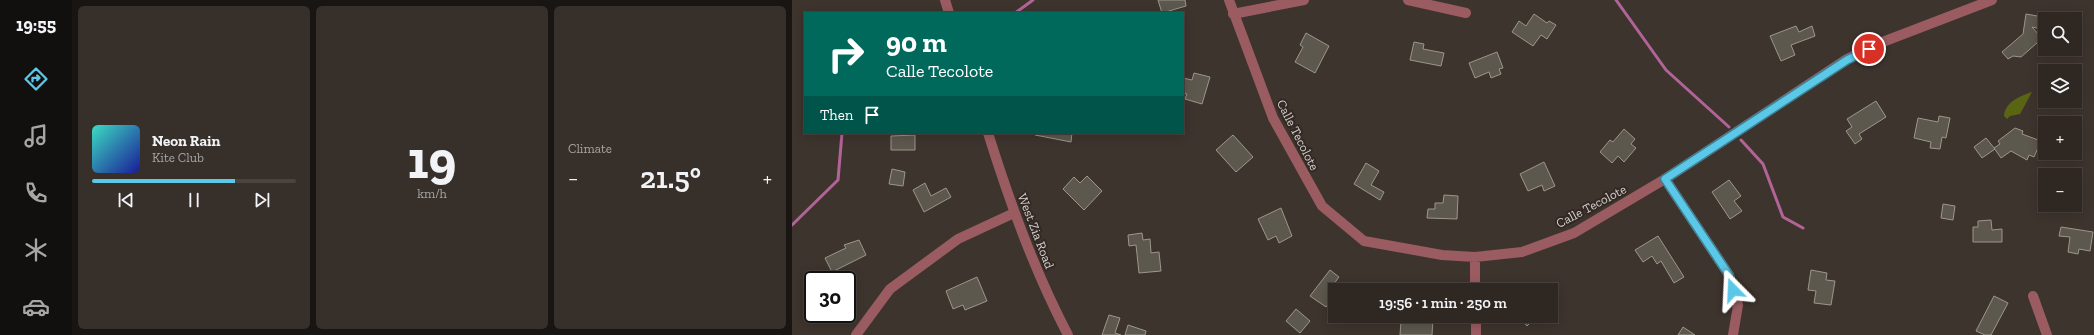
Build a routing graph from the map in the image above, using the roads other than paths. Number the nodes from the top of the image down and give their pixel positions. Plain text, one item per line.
1 (945, 0) edge
2 (1229, 0) edge
3 (1304, 0) edge
4 (1408, 0) edge
5 (1992, 0) edge
6 (949, 12) edge
7 (1466, 13) dead end
8 (1233, 14) junction
9 (988, 134) edge
10 (1665, 179) junction
11 (1014, 213) junction
12 (1475, 258) junction
13 (1475, 283) edge
14 (2033, 296) dead end
15 (1476, 323) edge
16 (856, 335) edge
17 (1068, 335) edge
18 (1476, 335) edge
19 (1733, 335) edge
20 (2047, 335) edge

1 - 6 street
2 - 8 street, Calle Tecolote
3 - 8 street
4 - 7 street
5 - 10 street, Calle Tecolote
8 - 12 street, Calle Tecolote
9 - 11 street, West Zia Road
10 - 12 street, Calle Tecolote
10 - 19 street
11 - 16 street
11 - 17 street, West Zia Road
12 - 13 street
14 - 20 street
15 - 18 street

